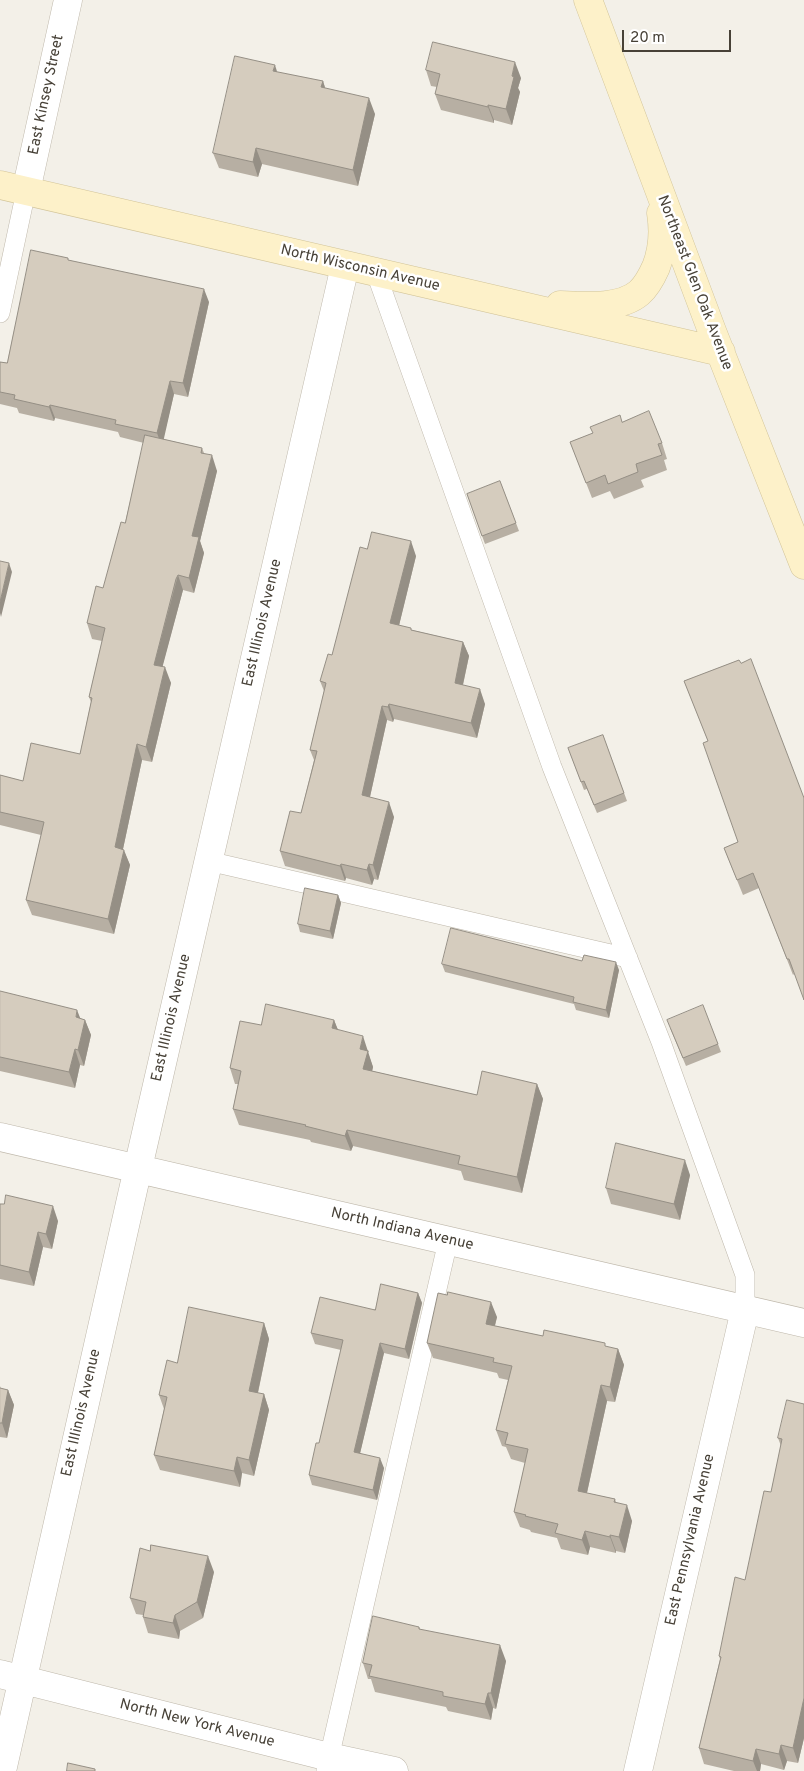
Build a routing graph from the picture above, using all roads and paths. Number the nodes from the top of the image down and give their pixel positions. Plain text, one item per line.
1 (68, 0) edge
2 (588, 0) edge
3 (650, 168) junction
4 (13, 188) edge
5 (345, 266) junction
6 (376, 273) junction
7 (475, 296) junction
8 (0, 313) edge
9 (721, 352) junction
10 (804, 565) edge
11 (208, 861) junction
12 (628, 958) junction
13 (0, 1137) edge
14 (138, 1168) junction
15 (448, 1240) junction
16 (745, 1310) junction
17 (804, 1323) edge
18 (11, 1677) edge
19 (328, 1764) edge
20 (2, 1771) edge
21 (394, 1771) edge
22 (638, 1771) edge

1 - 4 street, East Kinsey Street
2 - 3 street, Northeast Glen Oak Avenue
3 - 7 street
3 - 9 street, Northeast Glen Oak Avenue
4 - 5 street, North Wisconsin Avenue
4 - 8 lane
5 - 6 street, North Wisconsin Avenue
5 - 11 street, East Illinois Avenue
6 - 7 street, North Wisconsin Avenue
6 - 12 lane
7 - 9 street, North Wisconsin Avenue
9 - 10 street, Northeast Glen Oak Avenue
11 - 12 lane
11 - 14 street, East Illinois Avenue
12 - 16 lane
13 - 14 street, North Indiana Avenue
14 - 15 street, North Indiana Avenue
14 - 18 street, East Illinois Avenue
15 - 16 street, North Indiana Avenue
15 - 19 lane
16 - 17 street, North Indiana Avenue
16 - 22 street, East Pennsylvania Avenue
18 - 19 street, North New York Avenue
18 - 20 street, East Illinois Avenue
19 - 21 street, North New York Avenue

